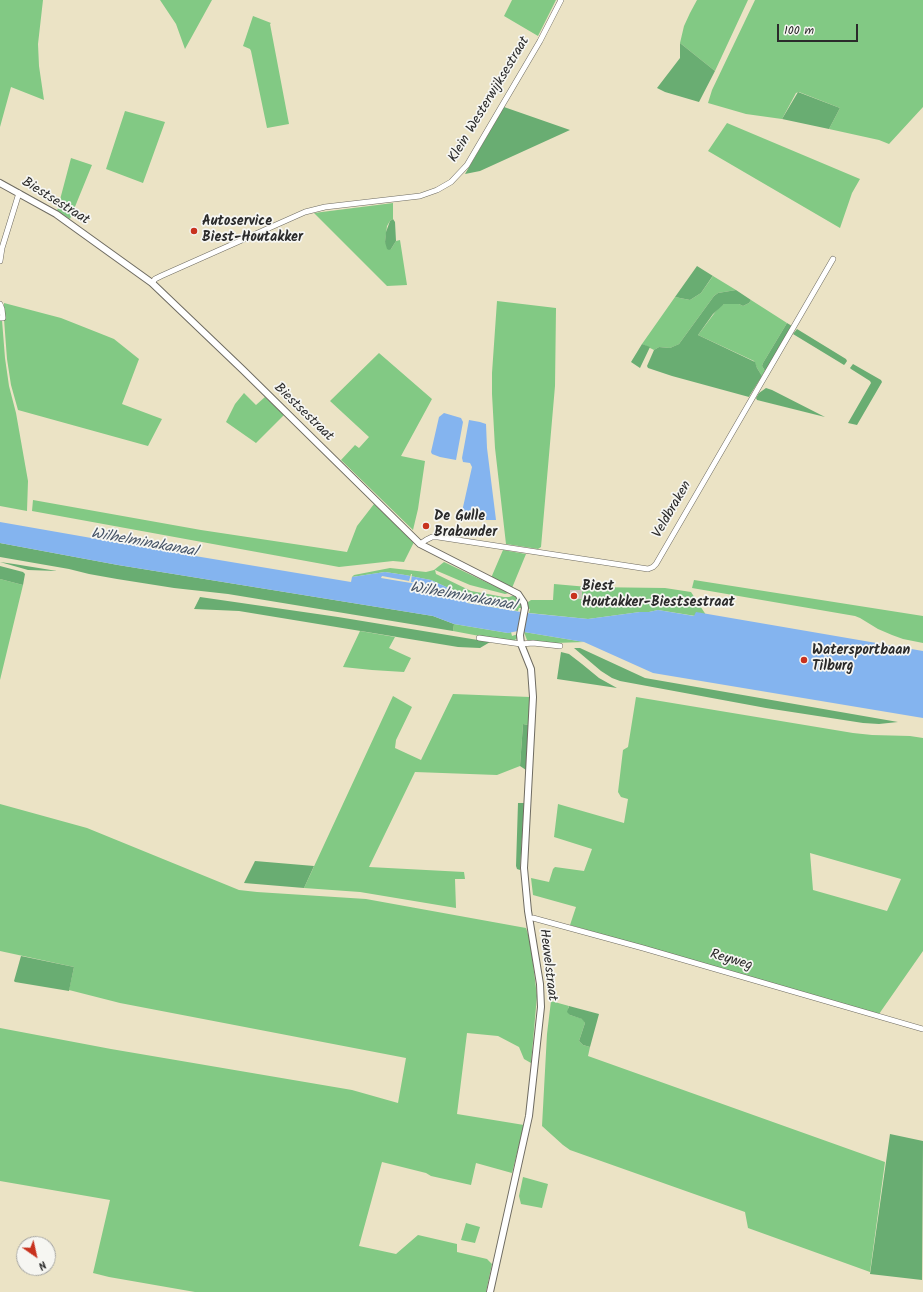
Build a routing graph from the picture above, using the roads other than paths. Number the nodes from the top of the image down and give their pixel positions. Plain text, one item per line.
1 (561, 0) edge
2 (0, 183) edge
3 (19, 193) junction
4 (832, 259) dead end
5 (0, 261) edge
6 (152, 283) junction
7 (0, 304) edge
8 (0, 318) edge
9 (420, 544) junction
10 (479, 638) dead end
11 (521, 644) junction
12 (560, 646) dead end
13 (533, 685) joint
14 (533, 918) dead end
15 (923, 1029) edge
16 (490, 1292) edge

1 - 6 street, Klein Westerwijksestraat
2 - 3 street, Biestsestraat
3 - 5 street
3 - 6 street, Biestsestraat
4 - 9 street, Veldbraken
6 - 9 street, Biestsestraat
7 - 8 street
9 - 11 street, Biestsestraat
10 - 11 street
11 - 12 street
11 - 13 street, Biestsestraat
13 - 16 street, Heuvelstraat
14 - 15 street, Reyweg

